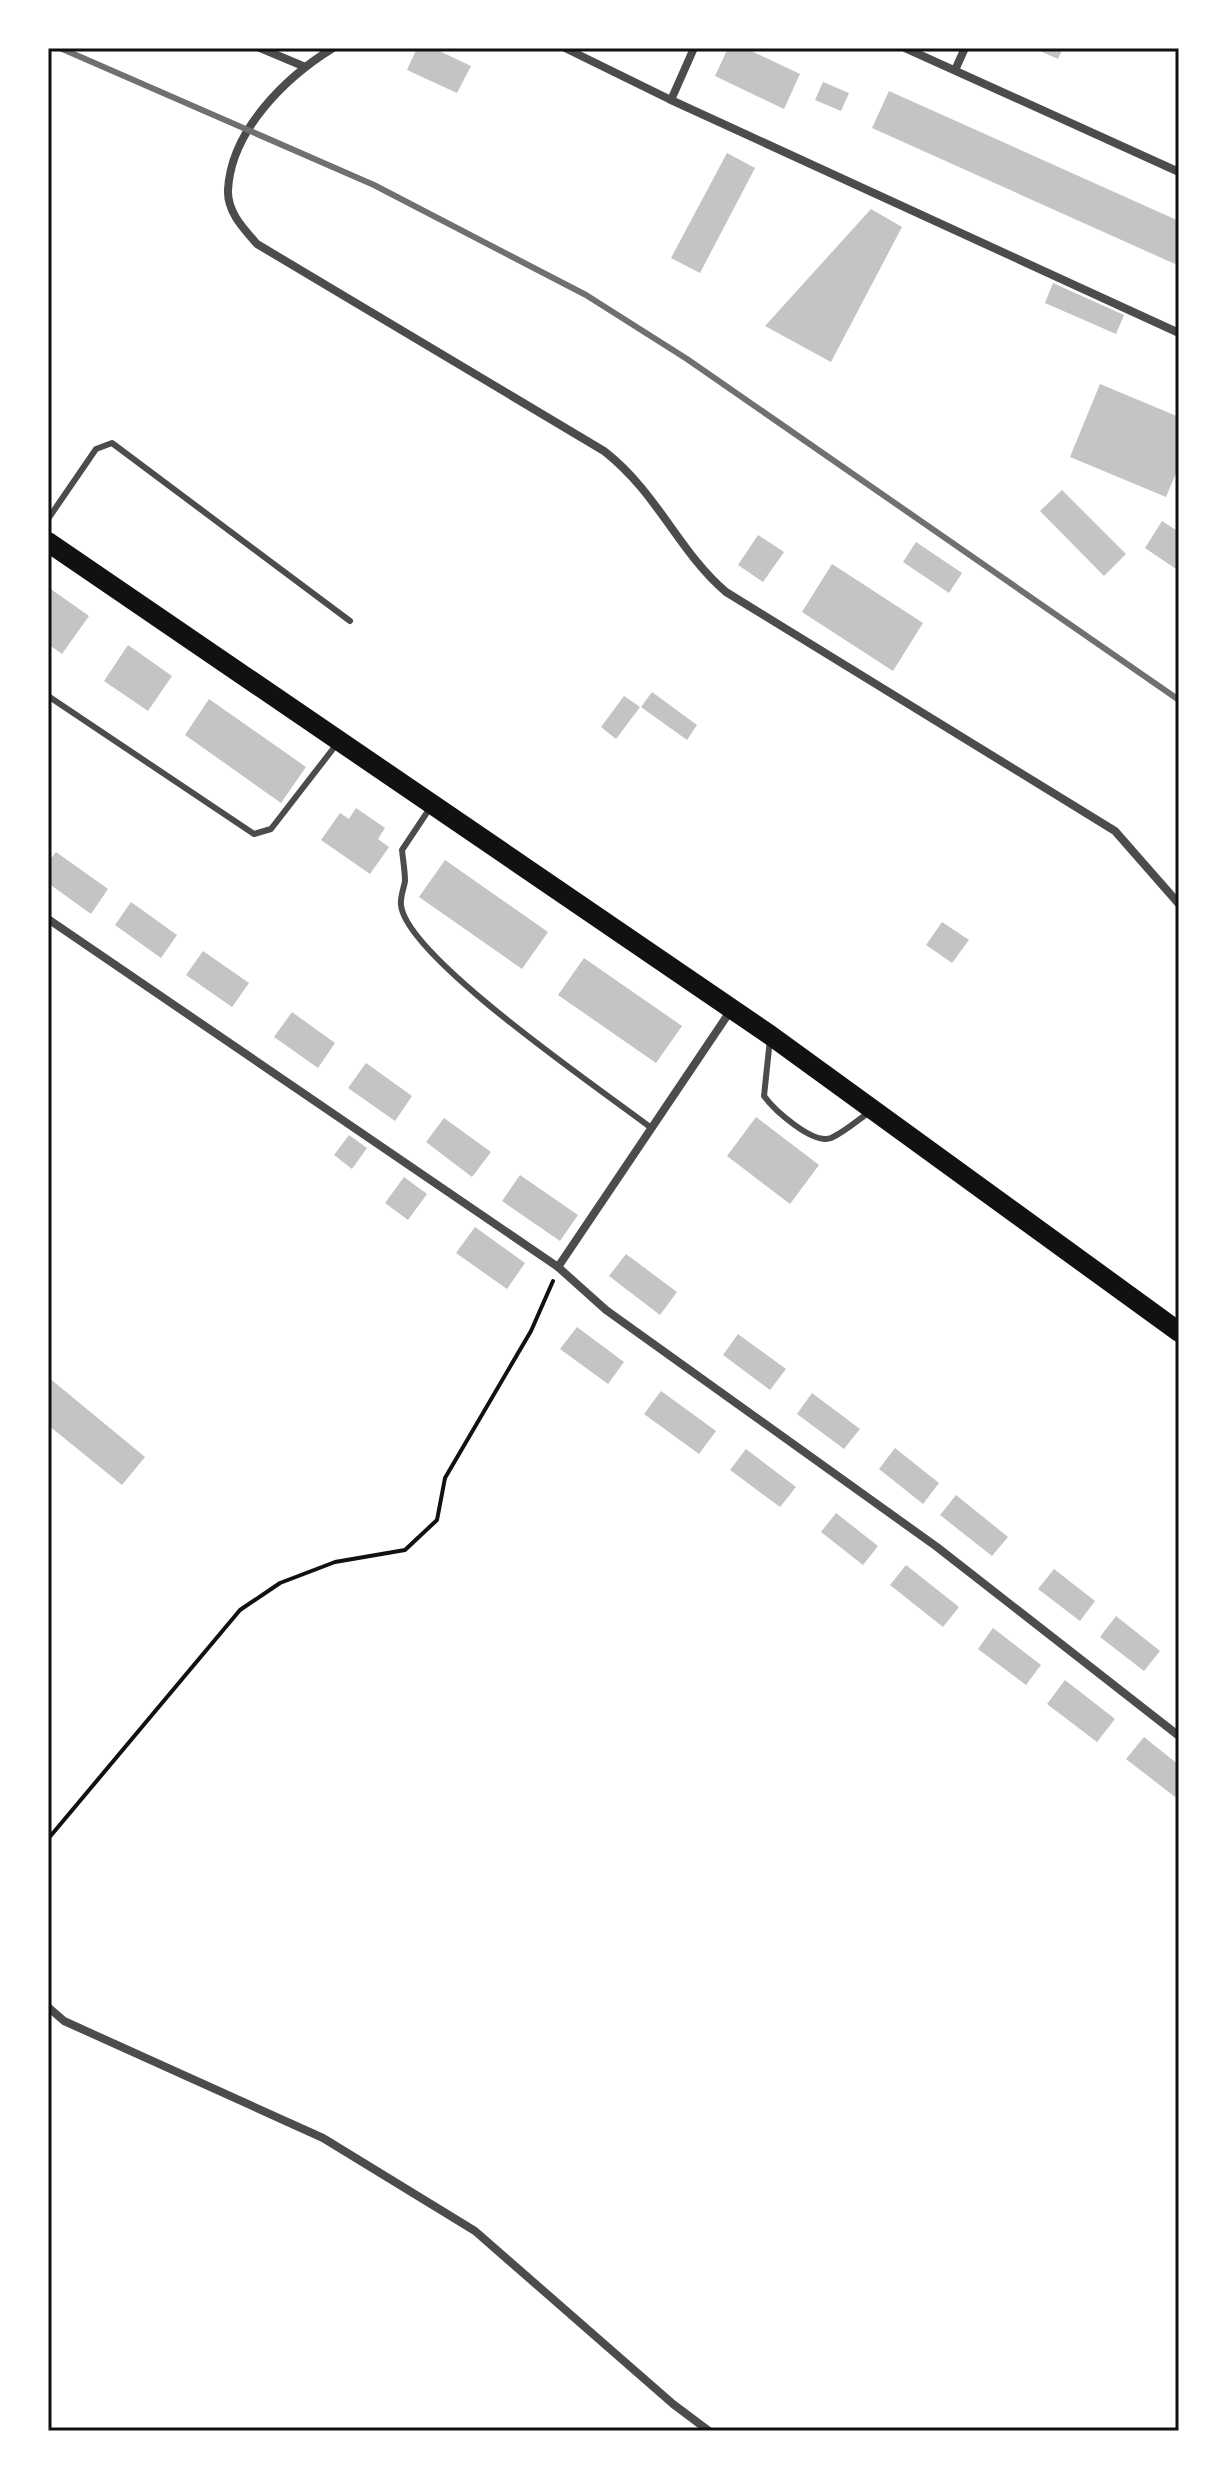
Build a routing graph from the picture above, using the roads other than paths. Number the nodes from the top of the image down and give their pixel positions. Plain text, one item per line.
1 (260, 48) edge
2 (333, 48) edge
3 (565, 48) edge
4 (694, 48) edge
5 (905, 48) edge
6 (965, 48) edge
7 (303, 66) junction
8 (955, 70) junction
9 (671, 100) junction
10 (1179, 172) edge
11 (1179, 333) edge
12 (48, 519) edge
13 (48, 542) edge
14 (350, 621) dead end
15 (48, 696) edge
16 (339, 741) junction
17 (432, 805) junction
18 (1179, 904) edge
19 (48, 919) edge
20 (731, 1010) junction
21 (770, 1035) junction
22 (874, 1109) junction
23 (650, 1127) junction
24 (558, 1267) junction
25 (1179, 1332) edge
26 (1179, 1736) edge
27 (48, 2007) edge
28 (709, 2431) edge

1 - 7 street
2 - 7 street
3 - 9 street
4 - 9 street
5 - 8 street
6 - 8 street
7 - 18 street
8 - 10 street
9 - 11 street
12 - 14 lane
13 - 16 highway
15 - 16 lane
16 - 17 highway
17 - 20 highway
17 - 23 lane
19 - 24 street
20 - 21 highway
20 - 23 street
21 - 22 highway
21 - 22 lane
22 - 25 highway
23 - 24 street
24 - 26 street
27 - 28 street

